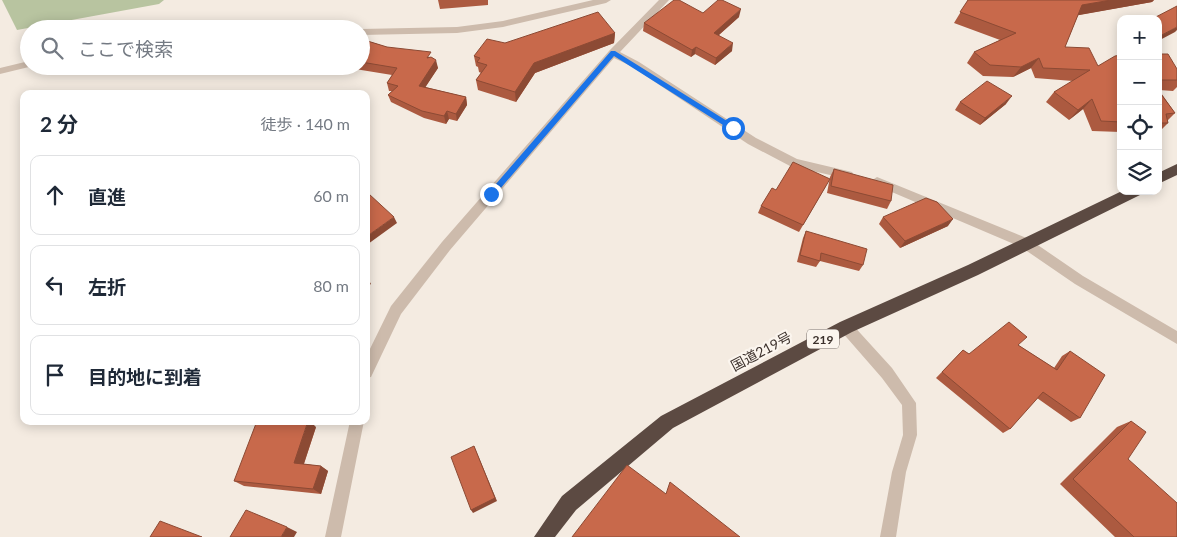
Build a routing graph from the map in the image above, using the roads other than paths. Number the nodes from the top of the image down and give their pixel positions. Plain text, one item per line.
1 (606, 0) edge
2 (664, 0) edge
3 (370, 32) edge
4 (613, 53) junction
5 (20, 66) edge
6 (0, 71) edge
7 (1177, 169) edge
8 (1162, 177) edge
9 (1127, 195) edge
10 (1025, 243) junction
11 (846, 327) junction
12 (1177, 338) edge
13 (370, 364) edge
14 (356, 425) edge
15 (333, 537) edge
16 (543, 537) edge
17 (888, 537) edge

1 - 3 street
2 - 4 street
4 - 10 street
4 - 13 street
5 - 6 street
7 - 8 highway
9 - 10 highway, 国道219号 / 219
10 - 11 highway, 国道219号 / 219
10 - 12 street
11 - 16 highway, 国道219号 / 219
11 - 17 street
14 - 15 street

